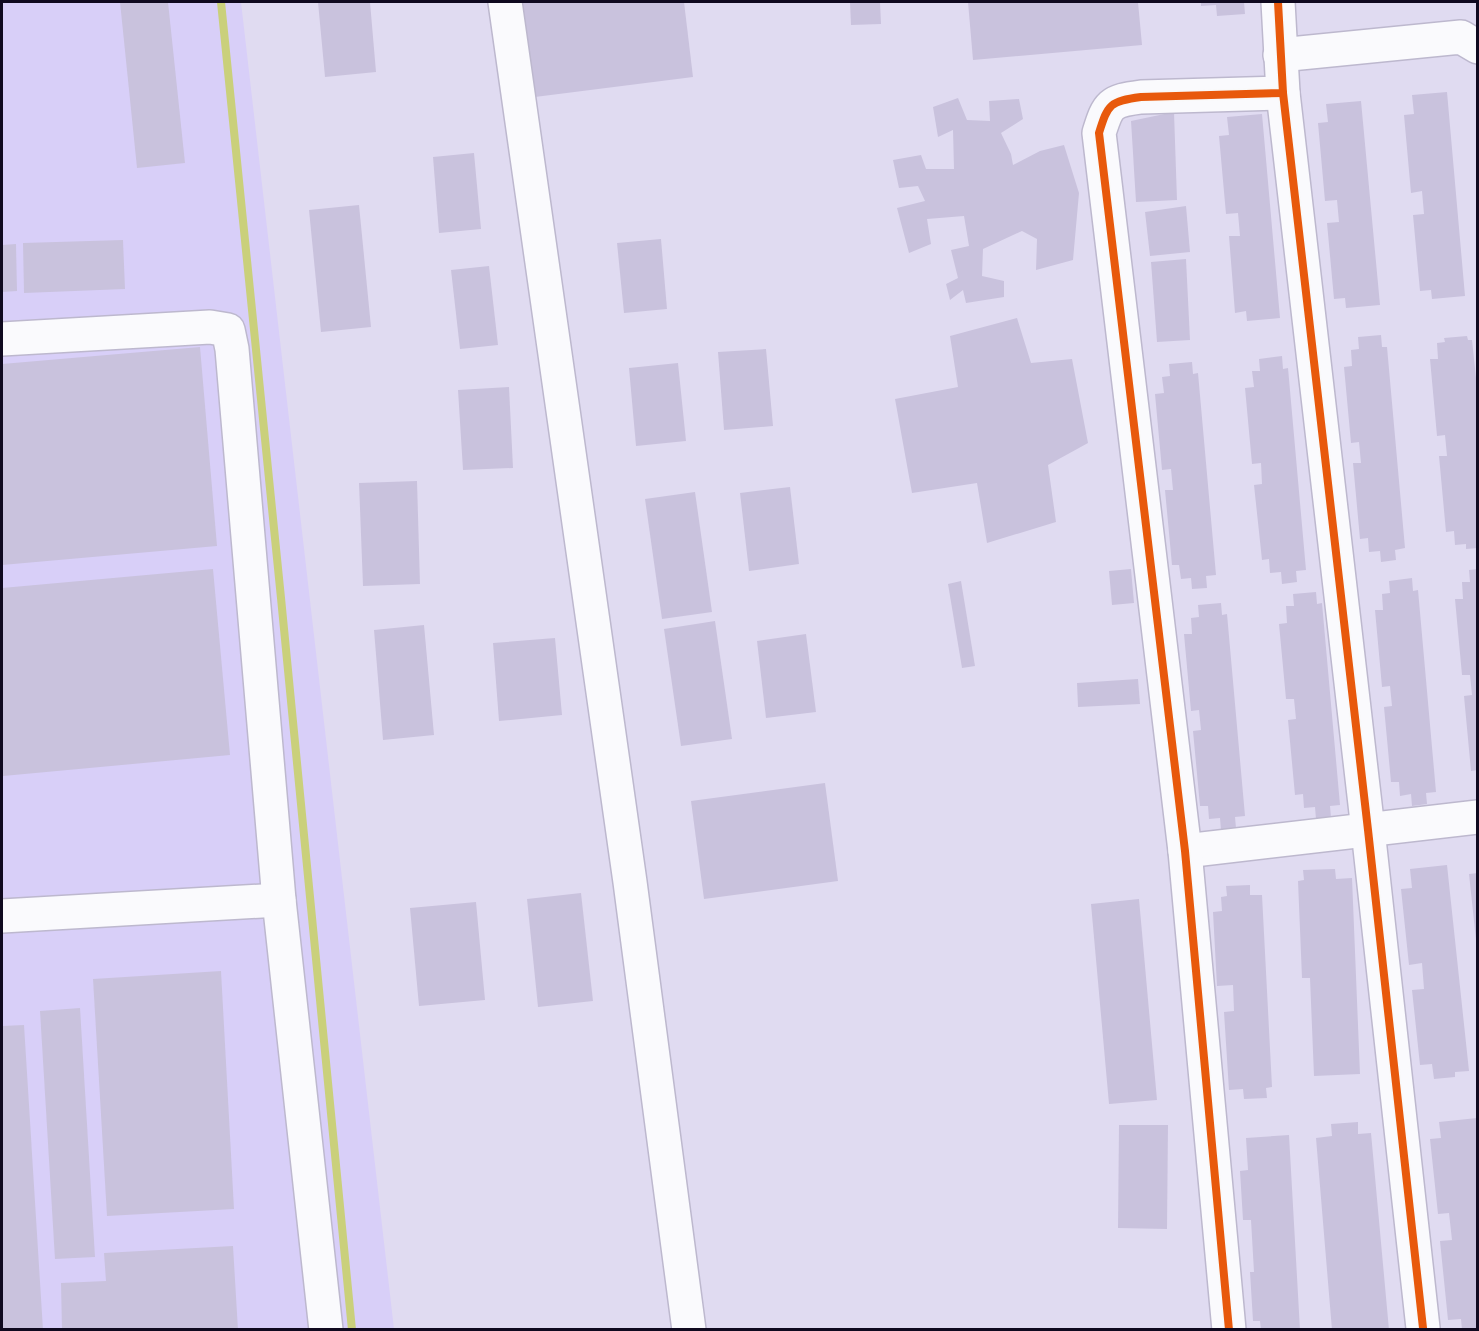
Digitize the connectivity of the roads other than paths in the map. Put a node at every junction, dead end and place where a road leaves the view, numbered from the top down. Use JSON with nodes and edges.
{"nodes":[{"id":1,"x":505,"y":2,"type":"edge"},
{"id":2,"x":1278,"y":2,"type":"edge"},
{"id":3,"x":1478,"y":47,"type":"edge"},
{"id":4,"x":1280,"y":55,"type":"junction"},
{"id":5,"x":1283,"y":93,"type":"junction"},
{"id":6,"x":2,"y":339,"type":"edge"},
{"id":7,"x":1478,"y":817,"type":"edge"},
{"id":8,"x":1368,"y":830,"type":"junction"},
{"id":9,"x":1185,"y":851,"type":"junction"},
{"id":10,"x":279,"y":900,"type":"junction"},
{"id":11,"x":2,"y":916,"type":"edge"},
{"id":12,"x":1423,"y":1328,"type":"edge"},
{"id":13,"x":326,"y":1329,"type":"edge"},
{"id":14,"x":688,"y":1329,"type":"edge"},
{"id":15,"x":1229,"y":1329,"type":"edge"}],
"edges":[{"from":1,"to":14,"type":"street"},
{"from":2,"to":4,"type":"street"},
{"from":3,"to":4,"type":"street"},
{"from":4,"to":5,"type":"street"},
{"from":5,"to":8,"type":"street"},
{"from":5,"to":9,"type":"street"},
{"from":6,"to":10,"type":"street"},
{"from":7,"to":8,"type":"street"},
{"from":8,"to":9,"type":"street"},
{"from":8,"to":12,"type":"street"},
{"from":9,"to":15,"type":"street"},
{"from":10,"to":11,"type":"street"},
{"from":10,"to":13,"type":"street"}]}
